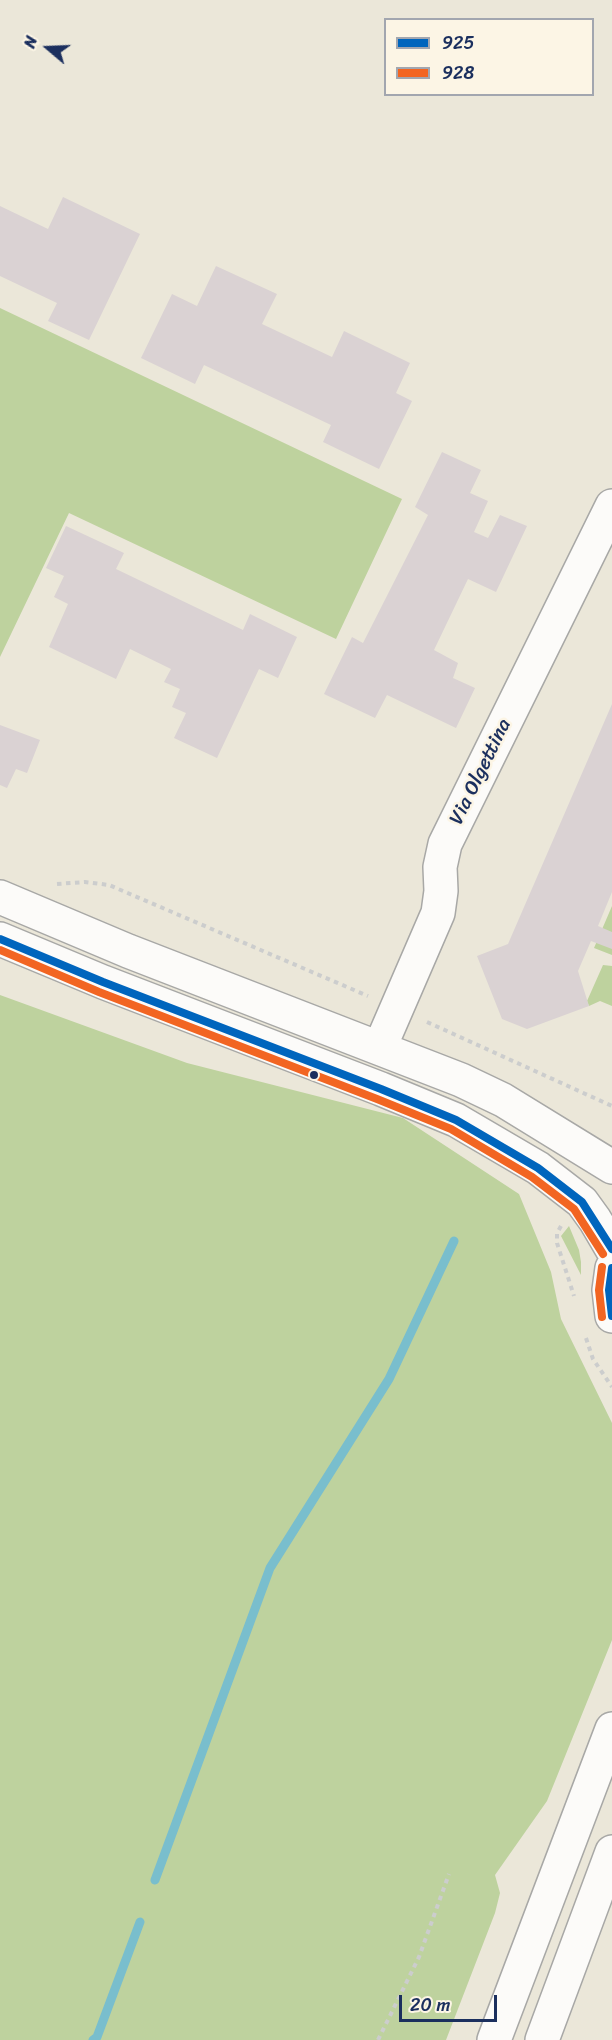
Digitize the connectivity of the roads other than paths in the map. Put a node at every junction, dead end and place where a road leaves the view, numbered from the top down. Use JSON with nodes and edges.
{"nodes":[{"id":1,"x":612,"y":506,"type":"edge"},
{"id":2,"x":0,"y":897,"type":"edge"},
{"id":3,"x":0,"y":939,"type":"edge"},
{"id":4,"x":380,"y":1047,"type":"junction"},
{"id":5,"x":612,"y":1167,"type":"edge"},
{"id":6,"x":612,"y":1250,"type":"edge"},
{"id":7,"x":612,"y":1268,"type":"edge"},
{"id":8,"x":612,"y":1316,"type":"edge"},
{"id":9,"x":612,"y":1729,"type":"edge"},
{"id":10,"x":612,"y":1852,"type":"edge"},
{"id":11,"x":494,"y":2040,"type":"edge"},
{"id":12,"x":542,"y":2040,"type":"edge"}],
"edges":[{"from":1,"to":4,"type":"street","name":"Via Olgettina"},
{"from":2,"to":4,"type":"street"},
{"from":3,"to":6,"type":"street"},
{"from":4,"to":5,"type":"street"},
{"from":7,"to":8,"type":"street"},
{"from":9,"to":11,"type":"street"},
{"from":10,"to":12,"type":"street"}]}
